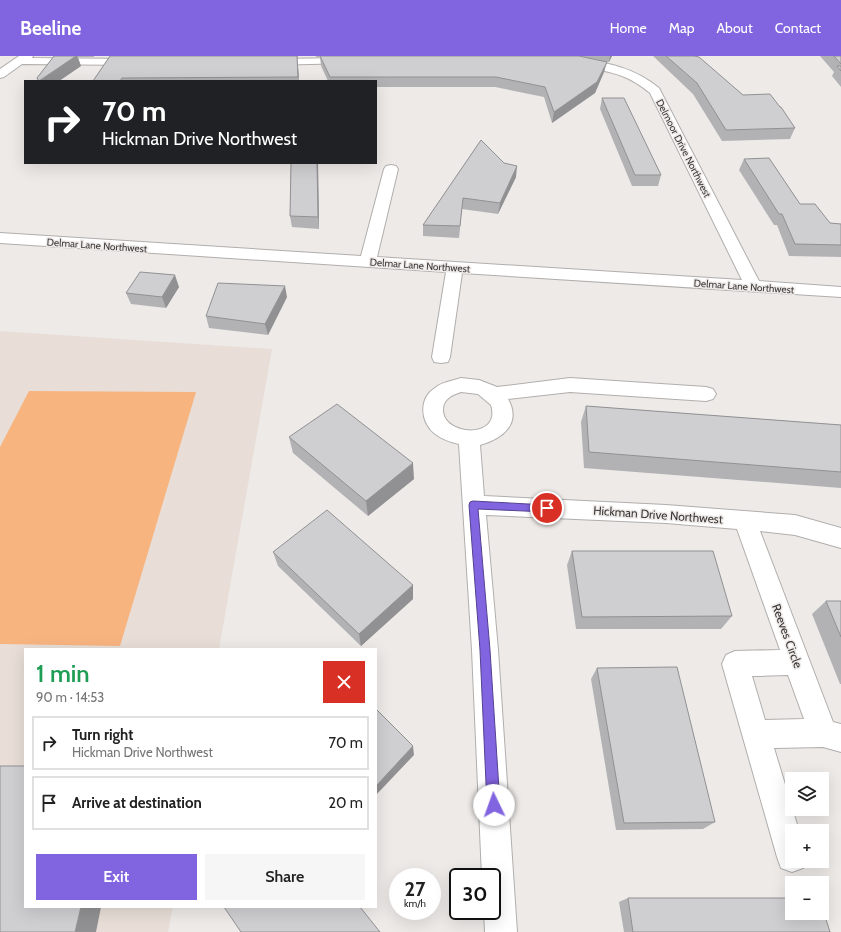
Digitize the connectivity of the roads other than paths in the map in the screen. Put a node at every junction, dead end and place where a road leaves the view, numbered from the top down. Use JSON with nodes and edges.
{"nodes":[{"id":1,"x":23,"y":58,"type":"edge"},
{"id":2,"x":365,"y":61,"type":"edge"},
{"id":3,"x":149,"y":62,"type":"edge"},
{"id":4,"x":253,"y":62,"type":"edge"},
{"id":5,"x":562,"y":62,"type":"edge"},
{"id":6,"x":0,"y":74,"type":"edge"},
{"id":7,"x":391,"y":169,"type":"dead end"},
{"id":8,"x":0,"y":238,"type":"edge"},
{"id":9,"x":368,"y":262,"type":"junction"},
{"id":10,"x":455,"y":267,"type":"junction"},
{"id":11,"x":753,"y":286,"type":"junction"},
{"id":12,"x":841,"y":292,"type":"edge"},
{"id":13,"x":441,"y":357,"type":"dead end"},
{"id":14,"x":494,"y":394,"type":"junction"},
{"id":15,"x":706,"y":394,"type":"dead end"},
{"id":16,"x":469,"y":438,"type":"junction"},
{"id":17,"x":473,"y":505,"type":"junction"},
{"id":18,"x":745,"y":521,"type":"junction"},
{"id":19,"x":841,"y":538,"type":"edge"},
{"id":20,"x":797,"y":662,"type":"junction"},
{"id":21,"x":756,"y":734,"type":"junction"},
{"id":22,"x":832,"y":735,"type":"edge"},
{"id":23,"x":785,"y":834,"type":"edge"},
{"id":24,"x":501,"y":932,"type":"edge"}],
"edges":[{"from":1,"to":3,"type":"street"},
{"from":1,"to":6,"type":"street"},
{"from":2,"to":4,"type":"street"},
{"from":5,"to":11,"type":"street","name":"Delmoor Drive Northwest"},
{"from":7,"to":9,"type":"street"},
{"from":8,"to":9,"type":"street","name":"Delmar Lane Northwest"},
{"from":9,"to":10,"type":"street","name":"Delmar Lane Northwest"},
{"from":10,"to":11,"type":"street","name":"Delmar Lane Northwest"},
{"from":10,"to":13,"type":"street"},
{"from":11,"to":12,"type":"street","name":"Delmar Lane Northwest"},
{"from":14,"to":15,"type":"street"},
{"from":14,"to":16,"type":"street"},
{"from":14,"to":16,"type":"street"},
{"from":16,"to":17,"type":"street"},
{"from":17,"to":18,"type":"street","name":"Hickman Drive Northwest"},
{"from":17,"to":24,"type":"street"},
{"from":18,"to":19,"type":"street","name":"Hickman Drive Northwest"},
{"from":18,"to":20,"type":"street","name":"Reeves Circle"},
{"from":20,"to":21,"type":"street"},
{"from":20,"to":22,"type":"street","name":"Reeves Circle"},
{"from":21,"to":22,"type":"street"},
{"from":21,"to":23,"type":"street"}]}
